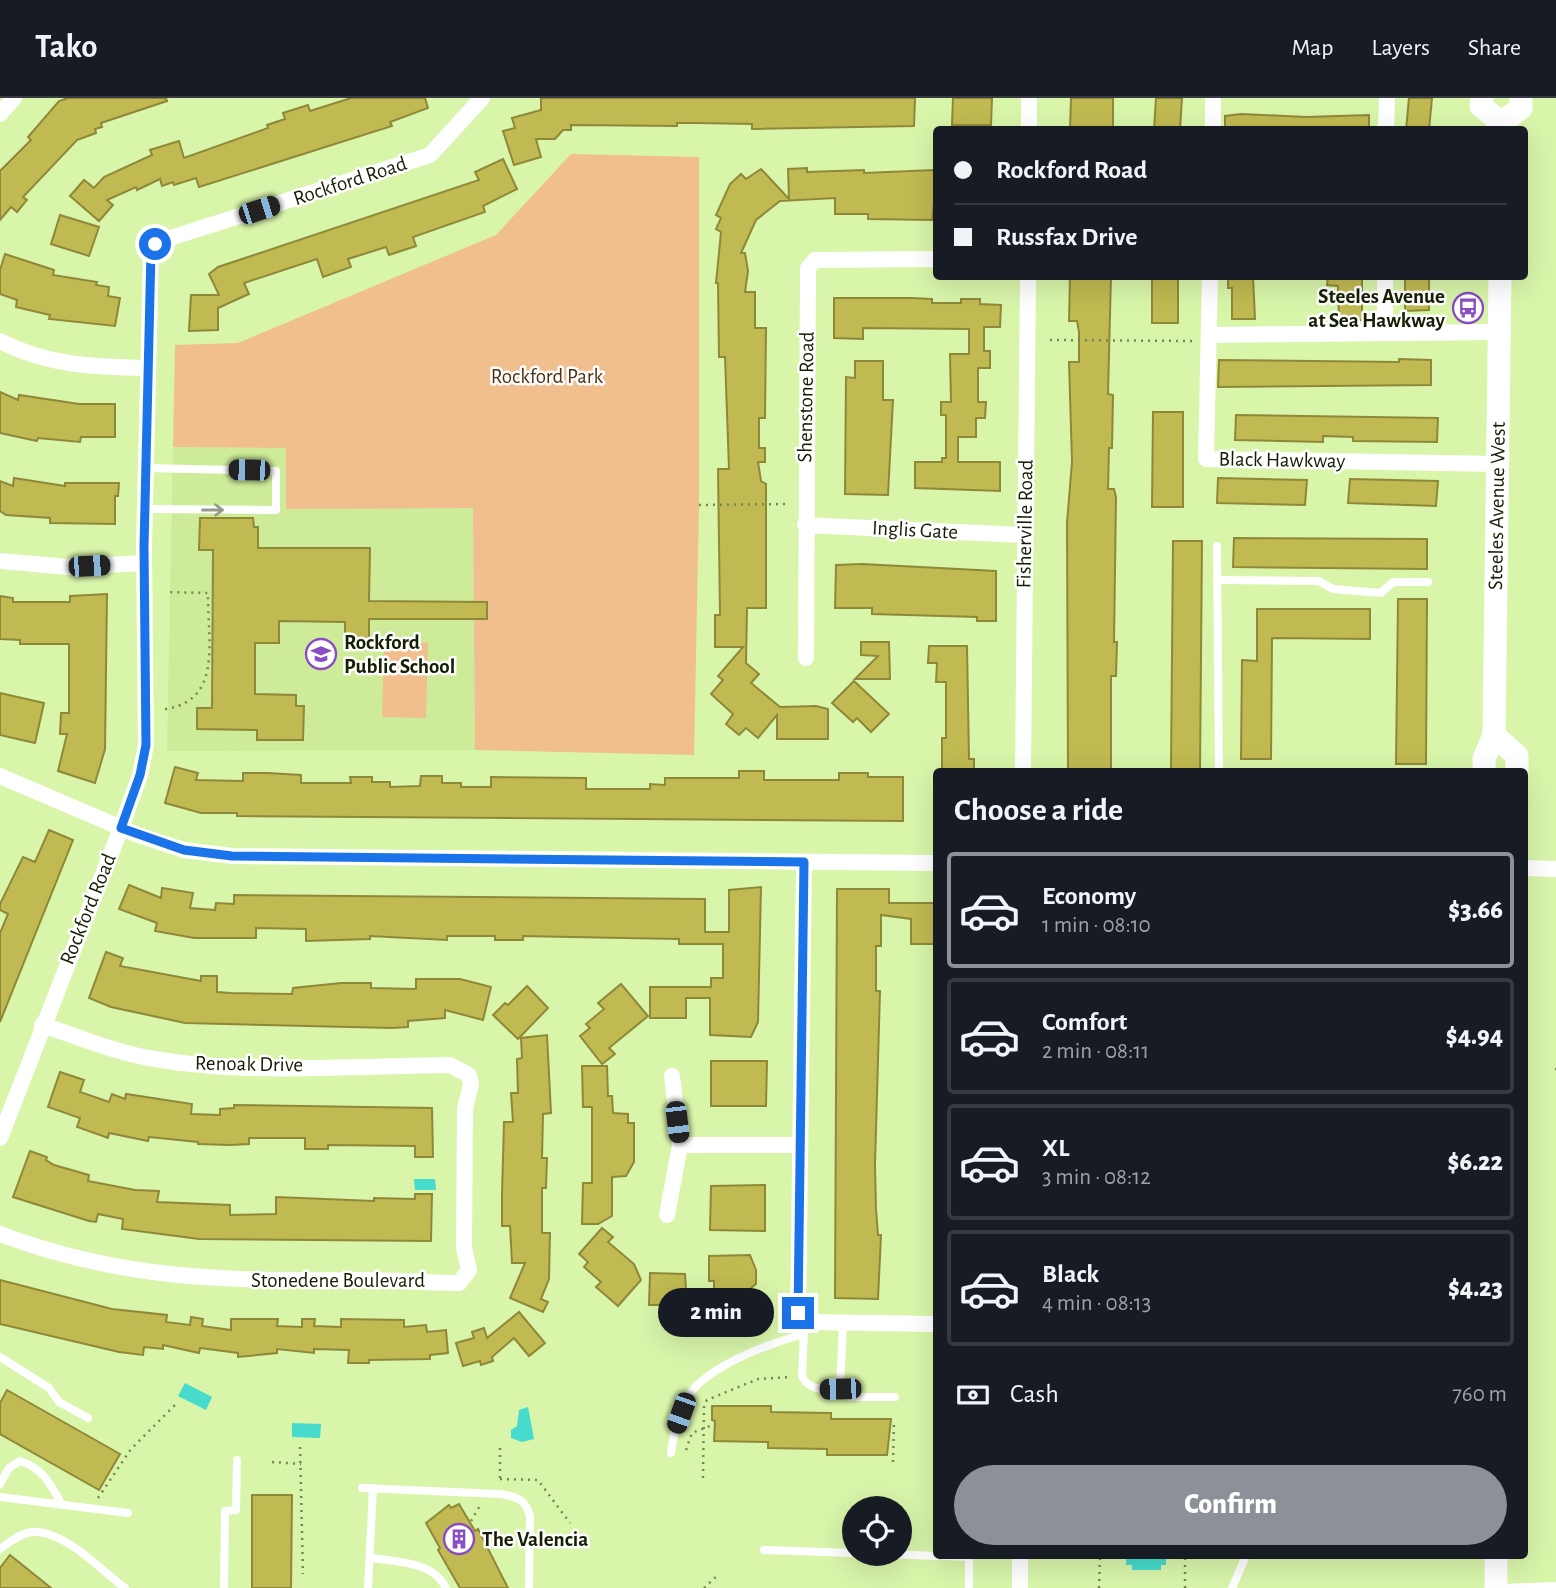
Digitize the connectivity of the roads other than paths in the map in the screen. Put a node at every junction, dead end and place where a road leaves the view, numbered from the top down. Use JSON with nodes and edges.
{"nodes":[{"id":1,"x":14,"y":98,"type":"edge"},
{"id":2,"x":482,"y":98,"type":"edge"},
{"id":3,"x":1029,"y":98,"type":"edge"},
{"id":4,"x":1213,"y":98,"type":"edge"},
{"id":5,"x":1387,"y":98,"type":"edge"},
{"id":6,"x":1482,"y":98,"type":"edge"},
{"id":7,"x":1521,"y":98,"type":"edge"},
{"id":8,"x":0,"y":114,"type":"edge"},
{"id":9,"x":1029,"y":126,"type":"edge"},
{"id":10,"x":1213,"y":126,"type":"edge"},
{"id":11,"x":1386,"y":126,"type":"edge"},
{"id":12,"x":1501,"y":126,"type":"edge"},
{"id":13,"x":933,"y":259,"type":"edge"},
{"id":14,"x":1028,"y":280,"type":"edge"},
{"id":15,"x":1210,"y":280,"type":"edge"},
{"id":16,"x":1385,"y":280,"type":"edge"},
{"id":17,"x":1500,"y":280,"type":"edge"},
{"id":18,"x":1385,"y":332,"type":"junction"},
{"id":19,"x":1499,"y":332,"type":"junction"},
{"id":20,"x":1209,"y":335,"type":"junction"},
{"id":21,"x":0,"y":341,"type":"edge"},
{"id":22,"x":148,"y":368,"type":"junction"},
{"id":23,"x":1498,"y":464,"type":"junction"},
{"id":24,"x":146,"y":468,"type":"junction"},
{"id":25,"x":145,"y":509,"type":"junction"},
{"id":26,"x":805,"y":525,"type":"junction"},
{"id":27,"x":1024,"y":535,"type":"junction"},
{"id":28,"x":1217,"y":546,"type":"dead end"},
{"id":29,"x":0,"y":561,"type":"edge"},
{"id":30,"x":144,"y":563,"type":"junction"},
{"id":31,"x":1217,"y":580,"type":"junction"},
{"id":32,"x":1428,"y":582,"type":"dead end"},
{"id":33,"x":806,"y":658,"type":"dead end"},
{"id":34,"x":1494,"y":736,"type":"junction"},
{"id":35,"x":1023,"y":768,"type":"edge"},
{"id":36,"x":1219,"y":768,"type":"edge"},
{"id":37,"x":1484,"y":768,"type":"edge"},
{"id":38,"x":1517,"y":768,"type":"edge"},
{"id":39,"x":0,"y":776,"type":"edge"},
{"id":40,"x":121,"y":828,"type":"junction"},
{"id":41,"x":804,"y":862,"type":"junction"},
{"id":42,"x":933,"y":863,"type":"edge"},
{"id":43,"x":1528,"y":868,"type":"edge"},
{"id":44,"x":1556,"y":869,"type":"edge"},
{"id":45,"x":42,"y":1025,"type":"junction"},
{"id":46,"x":461,"y":1069,"type":"joint"},
{"id":47,"x":672,"y":1076,"type":"dead end"},
{"id":48,"x":0,"y":1138,"type":"edge"},
{"id":49,"x":800,"y":1144,"type":"junction"},
{"id":50,"x":680,"y":1145,"type":"junction"},
{"id":51,"x":667,"y":1215,"type":"dead end"},
{"id":52,"x":0,"y":1234,"type":"edge"},
{"id":53,"x":843,"y":1323,"type":"junction"},
{"id":54,"x":933,"y":1324,"type":"edge"},
{"id":55,"x":804,"y":1328,"type":"junction"},
{"id":56,"x":0,"y":1357,"type":"edge"},
{"id":57,"x":840,"y":1389,"type":"junction"},
{"id":58,"x":895,"y":1397,"type":"dead end"},
{"id":59,"x":88,"y":1418,"type":"dead end"},
{"id":60,"x":671,"y":1453,"type":"dead end"},
{"id":61,"x":237,"y":1460,"type":"dead end"},
{"id":62,"x":0,"y":1484,"type":"edge"},
{"id":63,"x":362,"y":1488,"type":"dead end"},
{"id":64,"x":373,"y":1488,"type":"junction"},
{"id":65,"x":0,"y":1497,"type":"edge"},
{"id":66,"x":62,"y":1505,"type":"junction"},
{"id":67,"x":128,"y":1513,"type":"dead end"},
{"id":68,"x":0,"y":1549,"type":"edge"},
{"id":69,"x":764,"y":1550,"type":"dead end"},
{"id":70,"x":842,"y":1553,"type":"edge"},
{"id":71,"x":912,"y":1555,"type":"edge"},
{"id":72,"x":933,"y":1556,"type":"edge"},
{"id":73,"x":371,"y":1558,"type":"junction"},
{"id":74,"x":969,"y":1559,"type":"edge"},
{"id":75,"x":1020,"y":1559,"type":"edge"},
{"id":76,"x":1245,"y":1559,"type":"edge"},
{"id":77,"x":1496,"y":1559,"type":"edge"},
{"id":78,"x":1556,"y":1586,"type":"edge"},
{"id":79,"x":125,"y":1588,"type":"edge"},
{"id":80,"x":224,"y":1588,"type":"edge"},
{"id":81,"x":369,"y":1588,"type":"edge"},
{"id":82,"x":446,"y":1588,"type":"edge"},
{"id":83,"x":529,"y":1588,"type":"edge"},
{"id":84,"x":970,"y":1588,"type":"edge"},
{"id":85,"x":1020,"y":1588,"type":"edge"},
{"id":86,"x":1232,"y":1588,"type":"edge"},
{"id":87,"x":1499,"y":1588,"type":"edge"}],
"edges":[{"from":1,"to":8,"type":"street"},
{"from":2,"to":22,"type":"street","name":"Rockford Road"},
{"from":3,"to":9,"type":"street"},
{"from":4,"to":10,"type":"street"},
{"from":5,"to":11,"type":"street"},
{"from":6,"to":12,"type":"main road"},
{"from":7,"to":12,"type":"main road"},
{"from":13,"to":26,"type":"street","name":"Shenstone Road"},
{"from":14,"to":27,"type":"street","name":"Fisherville Road"},
{"from":15,"to":20,"type":"street","name":"Black Hawkway"},
{"from":16,"to":18,"type":"street"},
{"from":17,"to":19,"type":"main road","name":"Steeles Avenue West"},
{"from":18,"to":19,"type":"street"},
{"from":18,"to":20,"type":"street"},
{"from":19,"to":23,"type":"main road","name":"Steeles Avenue West"},
{"from":20,"to":23,"type":"street","name":"Black Hawkway"},
{"from":21,"to":22,"type":"street"},
{"from":22,"to":24,"type":"street","name":"Rockford Road"},
{"from":23,"to":34,"type":"main road","name":"Steeles Avenue West"},
{"from":24,"to":25,"type":"street","name":"Rockford Road"},
{"from":25,"to":24,"type":"lane","one_way":true},
{"from":25,"to":30,"type":"street","name":"Rockford Road"},
{"from":26,"to":27,"type":"street","name":"Inglis Gate"},
{"from":26,"to":33,"type":"street","name":"Shenstone Road"},
{"from":27,"to":35,"type":"street","name":"Fisherville Road"},
{"from":28,"to":31,"type":"lane"},
{"from":29,"to":30,"type":"street"},
{"from":30,"to":40,"type":"street","name":"Rockford Road"},
{"from":31,"to":32,"type":"lane"},
{"from":31,"to":36,"type":"lane"},
{"from":34,"to":37,"type":"main road","name":"Steeles Avenue West"},
{"from":34,"to":38,"type":"main road"},
{"from":39,"to":40,"type":"street"},
{"from":40,"to":41,"type":"street"},
{"from":40,"to":45,"type":"street","name":"Rockford Road"},
{"from":41,"to":42,"type":"street"},
{"from":41,"to":49,"type":"street"},
{"from":43,"to":44,"type":"street"},
{"from":45,"to":46,"type":"street","name":"Renoak Drive"},
{"from":45,"to":48,"type":"street","name":"Rockford Road"},
{"from":46,"to":52,"type":"street","name":"Stonedene Boulevard"},
{"from":47,"to":50,"type":"street"},
{"from":49,"to":50,"type":"street"},
{"from":49,"to":55,"type":"street"},
{"from":50,"to":51,"type":"street"},
{"from":53,"to":54,"type":"street"},
{"from":53,"to":55,"type":"street"},
{"from":53,"to":57,"type":"lane"},
{"from":55,"to":57,"type":"lane"},
{"from":55,"to":60,"type":"lane"},
{"from":56,"to":59,"type":"lane"},
{"from":57,"to":58,"type":"lane"},
{"from":61,"to":80,"type":"lane"},
{"from":62,"to":66,"type":"lane"},
{"from":63,"to":64,"type":"lane"},
{"from":64,"to":73,"type":"lane"},
{"from":64,"to":83,"type":"lane"},
{"from":65,"to":66,"type":"lane"},
{"from":66,"to":67,"type":"lane"},
{"from":68,"to":79,"type":"lane"},
{"from":69,"to":70,"type":"lane"},
{"from":71,"to":72,"type":"lane"},
{"from":73,"to":81,"type":"lane"},
{"from":73,"to":82,"type":"lane"},
{"from":74,"to":84,"type":"lane"},
{"from":75,"to":85,"type":"street"},
{"from":76,"to":86,"type":"lane"},
{"from":77,"to":87,"type":"main road"},
{"from":78,"to":87,"type":"lane"}]}
